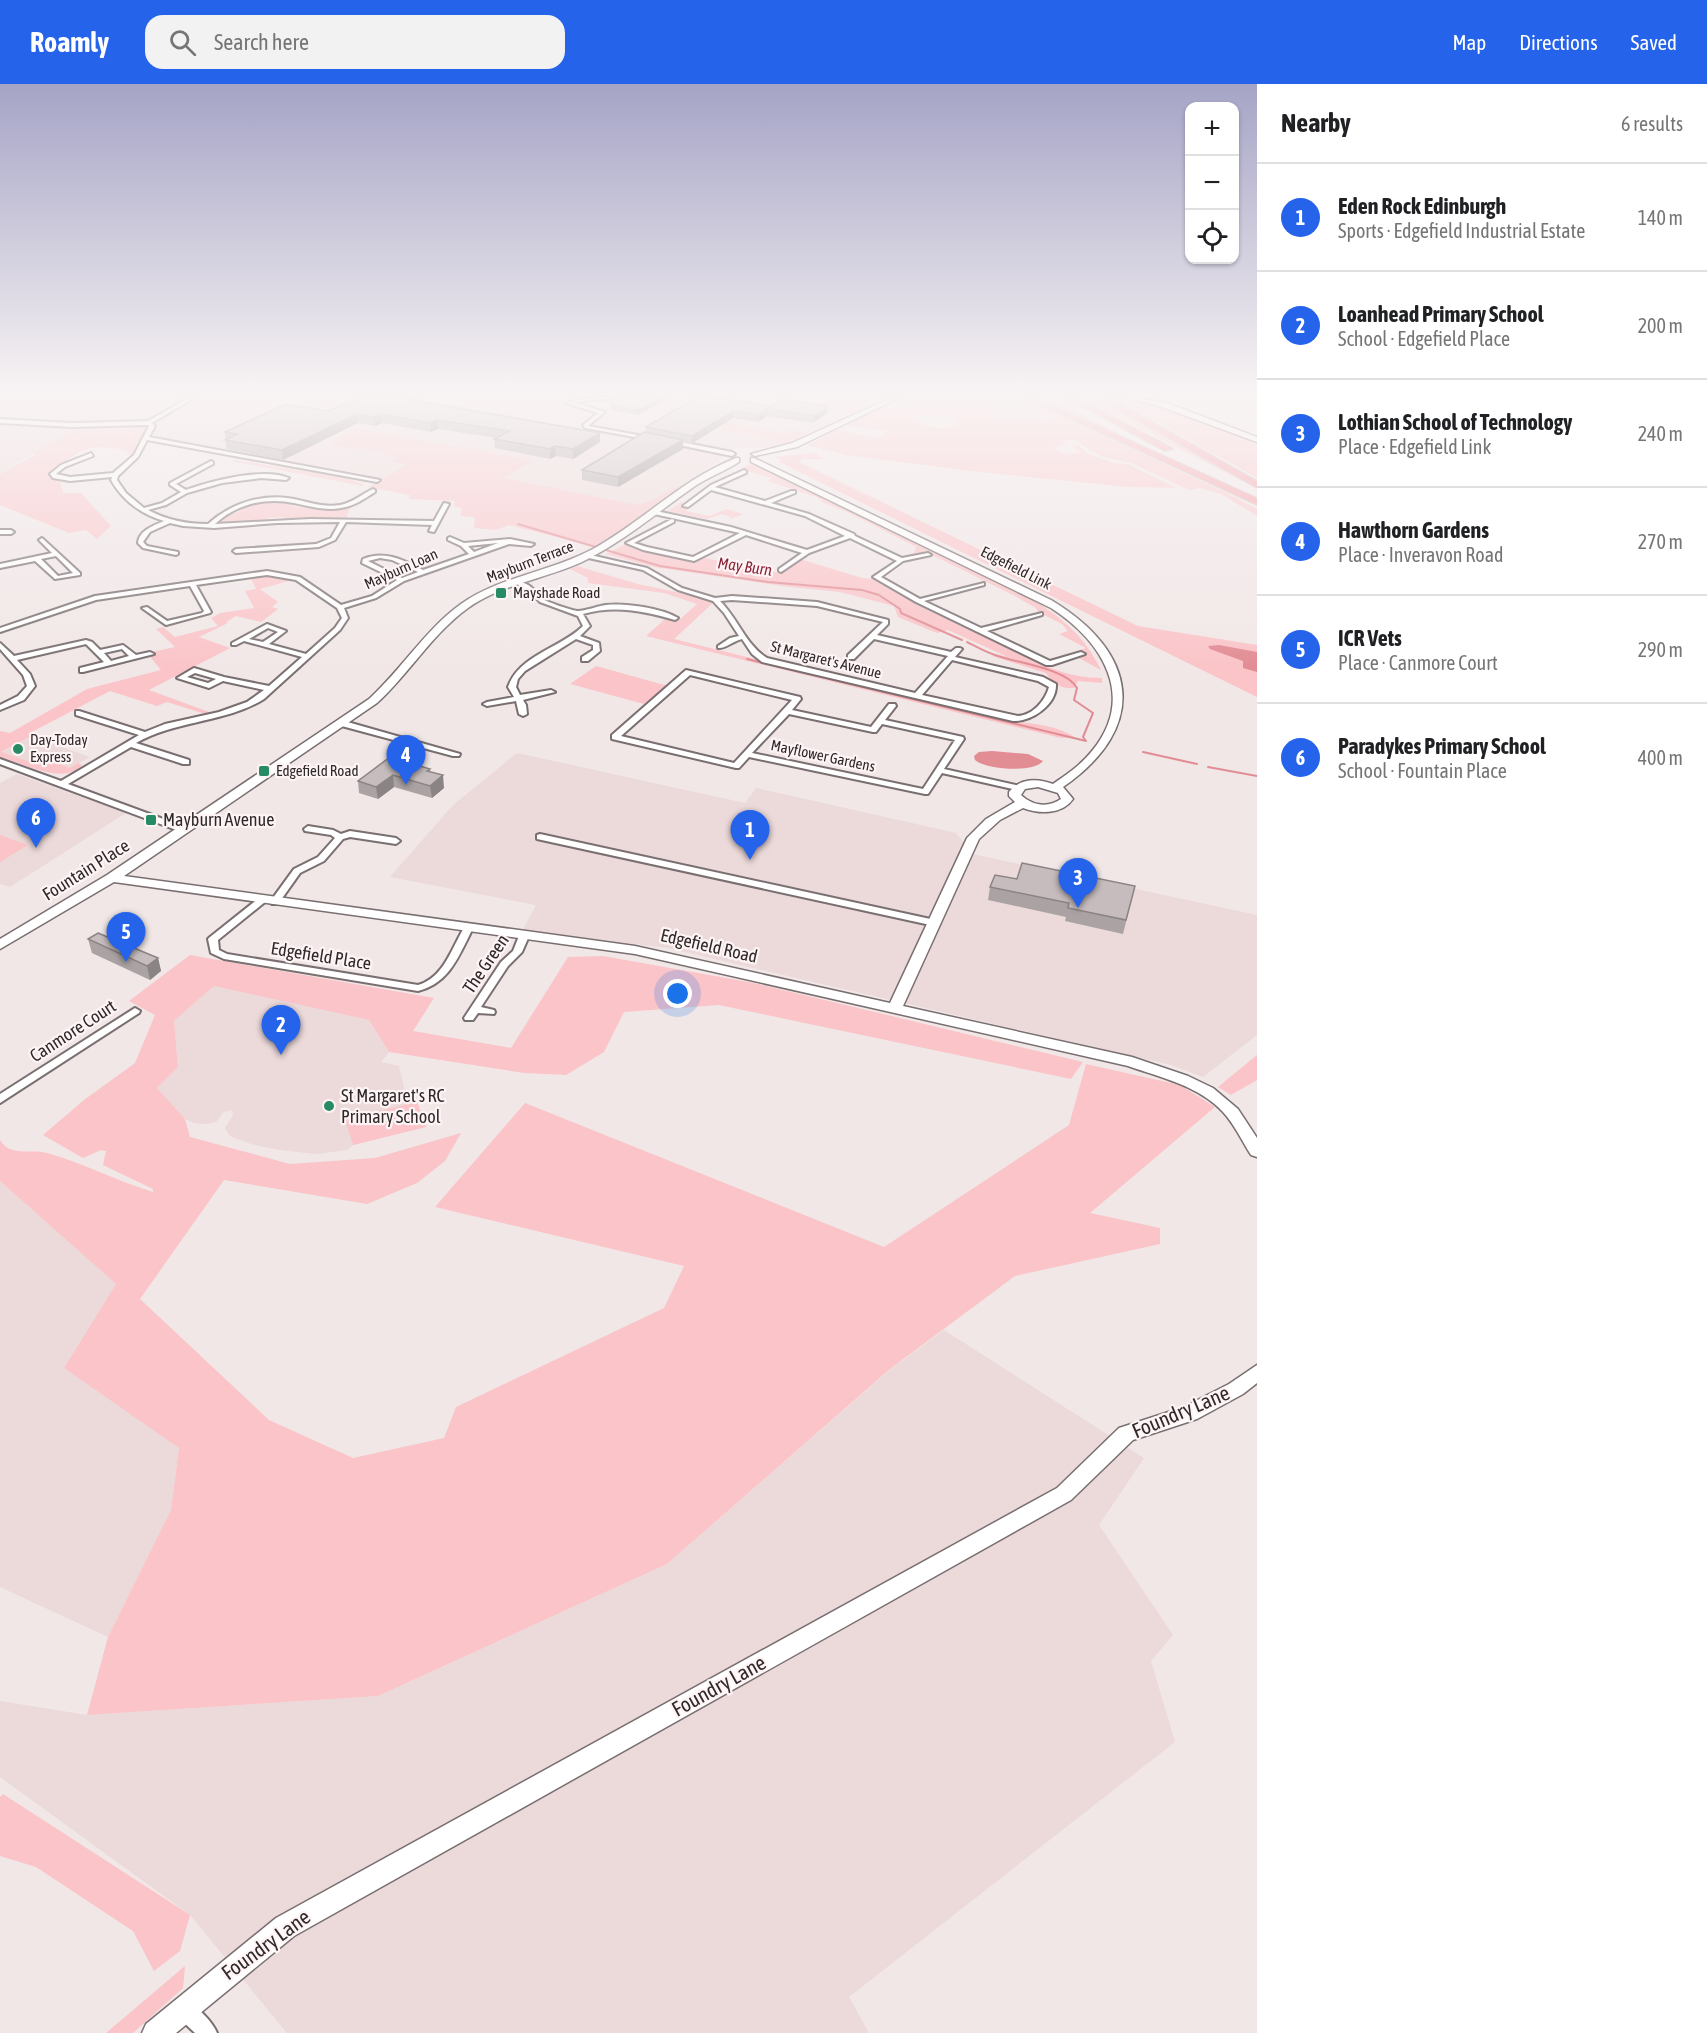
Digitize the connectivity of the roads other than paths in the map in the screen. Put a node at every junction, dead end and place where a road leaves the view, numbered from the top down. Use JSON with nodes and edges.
{"nodes":[{"id":1,"x":118,"y":487,"type":"edge"},
{"id":2,"x":177,"y":487,"type":"edge"},
{"id":3,"x":201,"y":487,"type":"edge"},
{"id":4,"x":690,"y":487,"type":"edge"},
{"id":5,"x":816,"y":487,"type":"edge"},
{"id":6,"x":1226,"y":487,"type":"edge"},
{"id":7,"x":1230,"y":487,"type":"edge"},
{"id":8,"x":711,"y":488,"type":"joint"},
{"id":9,"x":373,"y":491,"type":"dead end"},
{"id":10,"x":185,"y":492,"type":"junction"},
{"id":11,"x":793,"y":492,"type":"dead end"},
{"id":12,"x":357,"y":495,"type":"dead end"},
{"id":13,"x":364,"y":496,"type":"junction"},
{"id":14,"x":1257,"y":501,"type":"edge"},
{"id":15,"x":766,"y":503,"type":"junction"},
{"id":16,"x":686,"y":506,"type":"dead end"},
{"id":17,"x":446,"y":508,"type":"dead end"},
{"id":18,"x":142,"y":510,"type":"junction"},
{"id":19,"x":656,"y":513,"type":"junction"},
{"id":20,"x":170,"y":521,"type":"junction"},
{"id":21,"x":344,"y":521,"type":"junction"},
{"id":22,"x":672,"y":521,"type":"dead end"},
{"id":23,"x":435,"y":523,"type":"junction"},
{"id":24,"x":210,"y":525,"type":"junction"},
{"id":25,"x":432,"y":531,"type":"dead end"},
{"id":26,"x":0,"y":532,"type":"edge"},
{"id":27,"x":11,"y":532,"type":"dead end"},
{"id":28,"x":746,"y":533,"type":"junction"},
{"id":29,"x":852,"y":535,"type":"junction"},
{"id":30,"x":450,"y":538,"type":"dead end"},
{"id":31,"x":42,"y":540,"type":"dead end"},
{"id":32,"x":510,"y":541,"type":"junction"},
{"id":33,"x":531,"y":544,"type":"dead end"},
{"id":34,"x":463,"y":545,"type":"junction"},
{"id":35,"x":236,"y":551,"type":"dead end"},
{"id":36,"x":595,"y":551,"type":"junction"},
{"id":37,"x":807,"y":552,"type":"junction"},
{"id":38,"x":176,"y":553,"type":"dead end"},
{"id":39,"x":57,"y":554,"type":"junction"},
{"id":40,"x":473,"y":554,"type":"junction"},
{"id":41,"x":928,"y":555,"type":"dead end"},
{"id":42,"x":37,"y":559,"type":"junction"},
{"id":43,"x":901,"y":560,"type":"junction"},
{"id":44,"x":0,"y":566,"type":"edge"},
{"id":45,"x":780,"y":570,"type":"dead end"},
{"id":46,"x":422,"y":572,"type":"junction"},
{"id":47,"x":402,"y":580,"type":"junction"},
{"id":48,"x":192,"y":583,"type":"junction"},
{"id":49,"x":519,"y":583,"type":"junction"},
{"id":50,"x":982,"y":584,"type":"dead end"},
{"id":51,"x":715,"y":600,"type":"junction"},
{"id":52,"x":918,"y":601,"type":"junction"},
{"id":53,"x":340,"y":607,"type":"junction"},
{"id":54,"x":145,"y":608,"type":"dead end"},
{"id":55,"x":578,"y":613,"type":"junction"},
{"id":56,"x":1040,"y":614,"type":"dead end"},
{"id":57,"x":669,"y":617,"type":"dead end"},
{"id":58,"x":0,"y":630,"type":"edge"},
{"id":59,"x":981,"y":631,"type":"junction"},
{"id":60,"x":872,"y":636,"type":"junction"},
{"id":61,"x":576,"y":637,"type":"junction"},
{"id":62,"x":744,"y":637,"type":"junction"},
{"id":63,"x":243,"y":639,"type":"junction"},
{"id":64,"x":234,"y":644,"type":"dead end"},
{"id":65,"x":0,"y":645,"type":"edge"},
{"id":66,"x":263,"y":645,"type":"junction"},
{"id":67,"x":720,"y":647,"type":"dead end"},
{"id":68,"x":99,"y":652,"type":"junction"},
{"id":69,"x":150,"y":654,"type":"dead end"},
{"id":70,"x":954,"y":654,"type":"junction"},
{"id":71,"x":1081,"y":654,"type":"dead end"},
{"id":72,"x":307,"y":656,"type":"junction"},
{"id":73,"x":134,"y":657,"type":"junction"},
{"id":74,"x":852,"y":657,"type":"dead end"},
{"id":75,"x":12,"y":659,"type":"junction"},
{"id":76,"x":585,"y":659,"type":"dead end"},
{"id":77,"x":109,"y":663,"type":"junction"},
{"id":78,"x":1049,"y":663,"type":"junction"},
{"id":79,"x":1058,"y":668,"type":"dead end"},
{"id":80,"x":83,"y":670,"type":"dead end"},
{"id":81,"x":222,"y":679,"type":"dead end"},
{"id":82,"x":270,"y":689,"type":"junction"},
{"id":83,"x":551,"y":692,"type":"dead end"},
{"id":84,"x":917,"y":696,"type":"junction"},
{"id":85,"x":518,"y":699,"type":"junction"},
{"id":86,"x":487,"y":704,"type":"dead end"},
{"id":87,"x":892,"y":706,"type":"dead end"},
{"id":88,"x":0,"y":708,"type":"edge"},
{"id":89,"x":787,"y":711,"type":"junction"},
{"id":90,"x":80,"y":712,"type":"dead end"},
{"id":91,"x":523,"y":714,"type":"dead end"},
{"id":92,"x":880,"y":722,"type":"junction"},
{"id":93,"x":340,"y":723,"type":"junction"},
{"id":94,"x":145,"y":735,"type":"junction"},
{"id":95,"x":130,"y":744,"type":"junction"},
{"id":96,"x":456,"y":754,"type":"dead end"},
{"id":97,"x":747,"y":754,"type":"junction"},
{"id":98,"x":0,"y":761,"type":"edge"},
{"id":99,"x":946,"y":761,"type":"junction"},
{"id":100,"x":186,"y":762,"type":"dead end"},
{"id":101,"x":940,"y":770,"type":"junction"},
{"id":102,"x":961,"y":775,"type":"junction"},
{"id":103,"x":63,"y":783,"type":"junction"},
{"id":104,"x":1056,"y":787,"type":"junction"},
{"id":105,"x":1017,"y":788,"type":"junction"},
{"id":106,"x":1023,"y":803,"type":"junction"},
{"id":107,"x":182,"y":829,"type":"junction"},
{"id":108,"x":308,"y":829,"type":"dead end"},
{"id":109,"x":340,"y":837,"type":"junction"},
{"id":110,"x":540,"y":837,"type":"dead end"},
{"id":111,"x":396,"y":841,"type":"dead end"},
{"id":112,"x":112,"y":878,"type":"junction"},
{"id":113,"x":268,"y":901,"type":"junction"},
{"id":114,"x":935,"y":923,"type":"junction"},
{"id":115,"x":468,"y":928,"type":"junction"},
{"id":116,"x":524,"y":936,"type":"junction"},
{"id":117,"x":0,"y":945,"type":"edge"},
{"id":118,"x":896,"y":1004,"type":"junction"},
{"id":119,"x":135,"y":1011,"type":"dead end"},
{"id":120,"x":490,"y":1012,"type":"dead end"},
{"id":121,"x":0,"y":1099,"type":"edge"},
{"id":122,"x":1257,"y":1151,"type":"edge"},
{"id":123,"x":1257,"y":1373,"type":"edge"},
{"id":124,"x":184,"y":2009,"type":"junction"},
{"id":125,"x":155,"y":2033,"type":"edge"},
{"id":126,"x":208,"y":2033,"type":"edge"}],
"edges":[{"from":1,"to":18,"type":"street"},
{"from":2,"to":10,"type":"street"},
{"from":3,"to":10,"type":"street"},
{"from":4,"to":19,"type":"street","name":"Mayburn Terrace"},
{"from":5,"to":104,"type":"street","name":"Edgefield Link"},
{"from":6,"to":14,"type":"highway"},
{"from":7,"to":14,"type":"highway"},
{"from":8,"to":15,"type":"street"},
{"from":8,"to":16,"type":"street"},
{"from":9,"to":13,"type":"street"},
{"from":10,"to":18,"type":"street"},
{"from":11,"to":15,"type":"street"},
{"from":12,"to":13,"type":"street"},
{"from":13,"to":24,"type":"street"},
{"from":15,"to":29,"type":"street"},
{"from":17,"to":23,"type":"street"},
{"from":18,"to":20,"type":"street"},
{"from":19,"to":28,"type":"street"},
{"from":19,"to":36,"type":"street","name":"Mayburn Terrace"},
{"from":20,"to":24,"type":"street"},
{"from":20,"to":38,"type":"street"},
{"from":21,"to":23,"type":"street"},
{"from":21,"to":24,"type":"street"},
{"from":21,"to":35,"type":"street"},
{"from":22,"to":28,"type":"street"},
{"from":23,"to":25,"type":"street"},
{"from":26,"to":27,"type":"street"},
{"from":28,"to":37,"type":"street"},
{"from":29,"to":37,"type":"street"},
{"from":29,"to":43,"type":"street"},
{"from":30,"to":34,"type":"street","name":"Mayburn Loan"},
{"from":31,"to":39,"type":"street"},
{"from":32,"to":33,"type":"street","name":"Mayburn Loan"},
{"from":32,"to":34,"type":"street","name":"Mayburn Loan"},
{"from":32,"to":40,"type":"street","name":"Mayburn Loan"},
{"from":34,"to":40,"type":"street","name":"Mayburn Loan"},
{"from":36,"to":49,"type":"street","name":"Mayburn Terrace"},
{"from":36,"to":51,"type":"street"},
{"from":37,"to":45,"type":"street"},
{"from":39,"to":42,"type":"street"},
{"from":39,"to":42,"type":"street"},
{"from":40,"to":46,"type":"street","name":"Mayburn Loan"},
{"from":41,"to":43,"type":"street"},
{"from":42,"to":44,"type":"street"},
{"from":43,"to":52,"type":"street"},
{"from":46,"to":47,"type":"street","name":"Mayburn Loan"},
{"from":46,"to":47,"type":"street"},
{"from":47,"to":53,"type":"street","name":"Mayburn Loan"},
{"from":48,"to":53,"type":"street"},
{"from":48,"to":54,"type":"street"},
{"from":48,"to":58,"type":"street"},
{"from":49,"to":55,"type":"street"},
{"from":49,"to":93,"type":"street","name":"Mayburn Terrace"},
{"from":50,"to":52,"type":"street"},
{"from":51,"to":60,"type":"street"},
{"from":51,"to":62,"type":"street","name":"St Margaret's Avenue"},
{"from":52,"to":59,"type":"street"},
{"from":53,"to":72,"type":"street"},
{"from":55,"to":57,"type":"street"},
{"from":55,"to":61,"type":"street"},
{"from":56,"to":59,"type":"street"},
{"from":59,"to":78,"type":"street"},
{"from":60,"to":70,"type":"street","name":"St Margaret's Avenue"},
{"from":60,"to":74,"type":"street"},
{"from":61,"to":76,"type":"street"},
{"from":61,"to":85,"type":"street"},
{"from":62,"to":67,"type":"street"},
{"from":62,"to":84,"type":"street","name":"St Margaret's Avenue"},
{"from":63,"to":64,"type":"street"},
{"from":63,"to":66,"type":"street"},
{"from":63,"to":66,"type":"street"},
{"from":65,"to":75,"type":"street"},
{"from":66,"to":72,"type":"street"},
{"from":68,"to":73,"type":"street"},
{"from":68,"to":75,"type":"street"},
{"from":68,"to":77,"type":"street"},
{"from":69,"to":73,"type":"street"},
{"from":70,"to":84,"type":"street"},
{"from":70,"to":84,"type":"street","name":"St Margaret's Avenue"},
{"from":71,"to":78,"type":"street"},
{"from":72,"to":82,"type":"street"},
{"from":73,"to":77,"type":"street"},
{"from":75,"to":88,"type":"street"},
{"from":77,"to":80,"type":"street"},
{"from":78,"to":79,"type":"street"},
{"from":81,"to":82,"type":"street"},
{"from":82,"to":94,"type":"street"},
{"from":83,"to":85,"type":"street"},
{"from":85,"to":86,"type":"street"},
{"from":85,"to":91,"type":"street"},
{"from":87,"to":92,"type":"street"},
{"from":89,"to":92,"type":"street","name":"Mayflower Gardens"},
{"from":89,"to":97,"type":"street"},
{"from":89,"to":97,"type":"street","name":"Mayflower Gardens"},
{"from":90,"to":94,"type":"street"},
{"from":92,"to":99,"type":"street","name":"Mayflower Gardens"},
{"from":93,"to":96,"type":"street"},
{"from":93,"to":107,"type":"street","name":"Fountain Place"},
{"from":94,"to":95,"type":"street"},
{"from":95,"to":100,"type":"street"},
{"from":95,"to":103,"type":"street"},
{"from":97,"to":101,"type":"street","name":"Mayflower Gardens"},
{"from":98,"to":103,"type":"street"},
{"from":99,"to":101,"type":"street"},
{"from":99,"to":102,"type":"street"},
{"from":101,"to":102,"type":"street"},
{"from":102,"to":105,"type":"street"},
{"from":103,"to":107,"type":"street"},
{"from":104,"to":105,"type":"street"},
{"from":104,"to":106,"type":"street"},
{"from":105,"to":106,"type":"street"},
{"from":106,"to":114,"type":"street"},
{"from":107,"to":112,"type":"street","name":"Fountain Place"},
{"from":108,"to":109,"type":"street"},
{"from":109,"to":111,"type":"street"},
{"from":109,"to":113,"type":"street"},
{"from":110,"to":114,"type":"street"},
{"from":112,"to":113,"type":"street","name":"Edgefield Road"},
{"from":112,"to":117,"type":"street","name":"Fountain Place"},
{"from":113,"to":115,"type":"street","name":"Edgefield Road"},
{"from":113,"to":115,"type":"street","name":"Edgefield Place"},
{"from":114,"to":118,"type":"street"},
{"from":115,"to":116,"type":"street","name":"Edgefield Road"},
{"from":116,"to":118,"type":"street","name":"Edgefield Road"},
{"from":116,"to":120,"type":"street","name":"The Green"},
{"from":118,"to":122,"type":"street","name":"Edgefield Road"},
{"from":119,"to":121,"type":"street","name":"Canmore Court"},
{"from":123,"to":124,"type":"street","name":"Foundry Lane"},
{"from":124,"to":125,"type":"street","name":"Foundry Lane"},
{"from":124,"to":126,"type":"street"}]}
